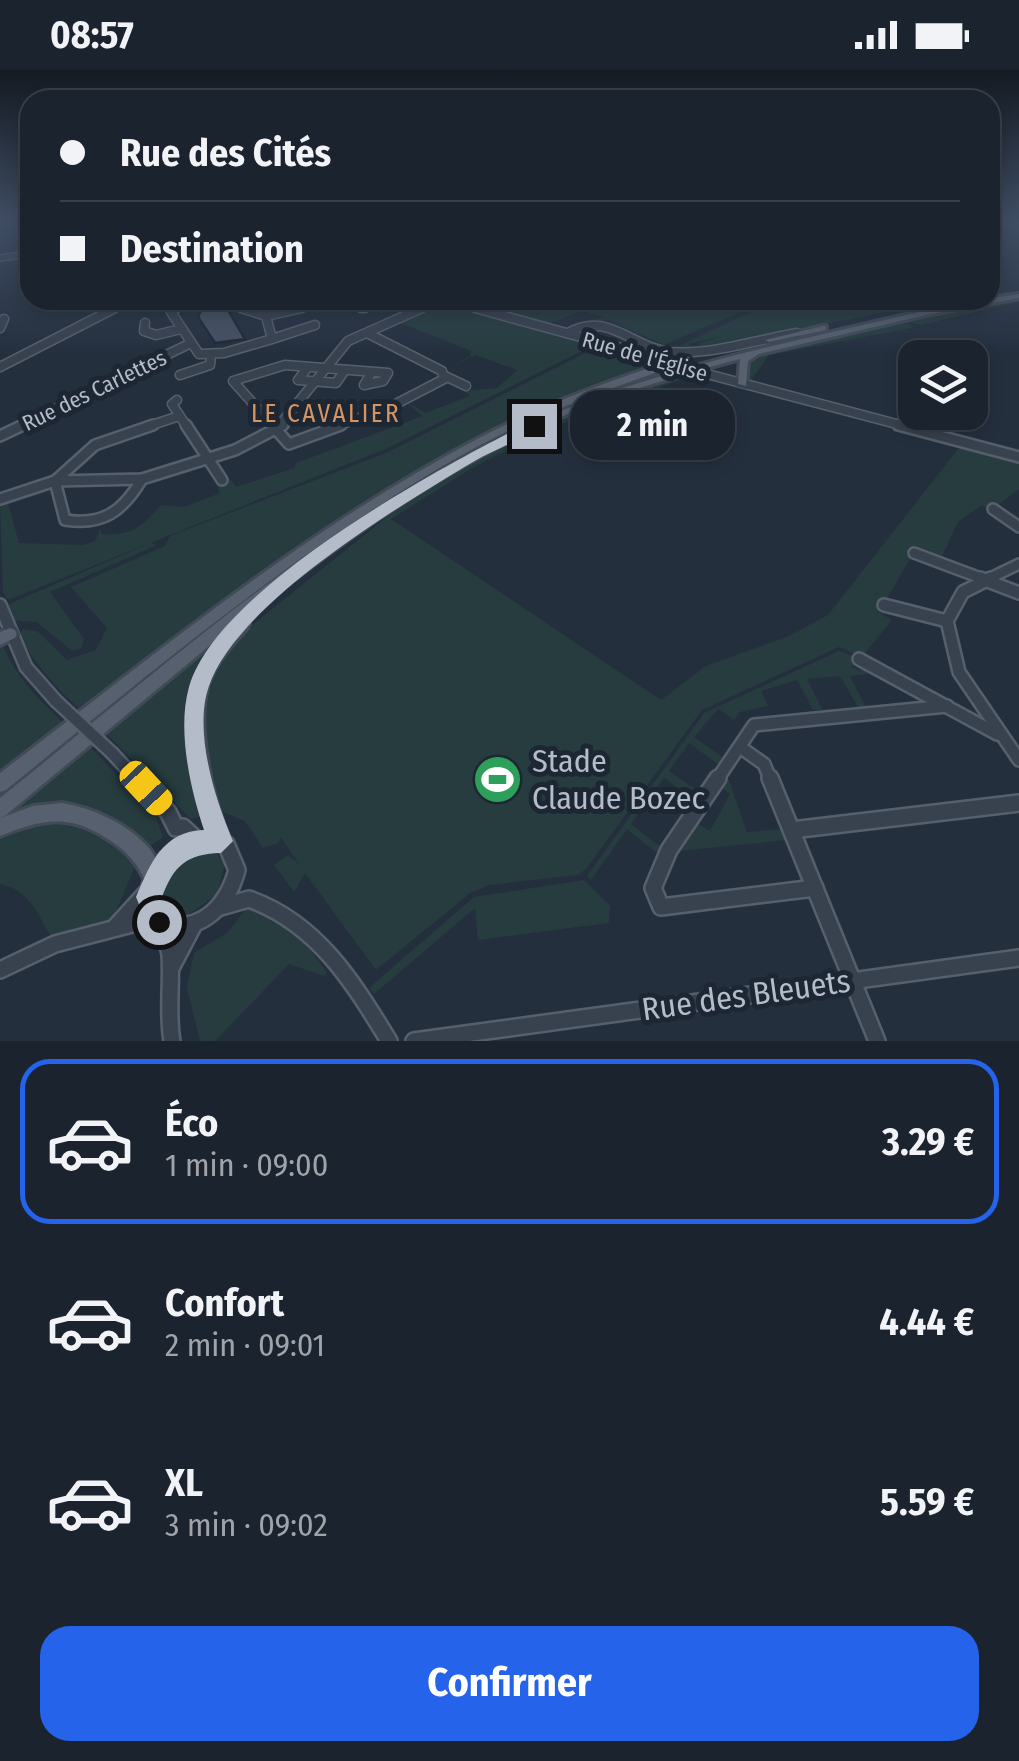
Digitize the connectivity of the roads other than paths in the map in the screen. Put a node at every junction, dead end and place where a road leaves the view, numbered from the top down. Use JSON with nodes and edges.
{"nodes":[{"id":1,"x":110,"y":310,"type":"edge"},
{"id":2,"x":171,"y":310,"type":"edge"},
{"id":3,"x":248,"y":310,"type":"edge"},
{"id":4,"x":292,"y":310,"type":"edge"},
{"id":5,"x":419,"y":310,"type":"edge"},
{"id":6,"x":481,"y":310,"type":"edge"},
{"id":7,"x":916,"y":310,"type":"edge"},
{"id":8,"x":936,"y":310,"type":"edge"},
{"id":9,"x":266,"y":316,"type":"junction"},
{"id":10,"x":144,"y":323,"type":"dead end"},
{"id":11,"x":315,"y":325,"type":"dead end"},
{"id":12,"x":180,"y":329,"type":"junction"},
{"id":13,"x":366,"y":332,"type":"junction"},
{"id":14,"x":568,"y":333,"type":"junction"},
{"id":15,"x":272,"y":339,"type":"junction"},
{"id":16,"x":795,"y":339,"type":"junction"},
{"id":17,"x":189,"y":344,"type":"junction"},
{"id":18,"x":211,"y":355,"type":"junction"},
{"id":19,"x":0,"y":367,"type":"edge"},
{"id":20,"x":308,"y":367,"type":"junction"},
{"id":21,"x":326,"y":368,"type":"junction"},
{"id":22,"x":345,"y":370,"type":"junction"},
{"id":23,"x":372,"y":372,"type":"dead end"},
{"id":24,"x":180,"y":374,"type":"dead end"},
{"id":25,"x":445,"y":376,"type":"junction"},
{"id":26,"x":316,"y":382,"type":"junction"},
{"id":27,"x":743,"y":384,"type":"junction"},
{"id":28,"x":466,"y":386,"type":"dead end"},
{"id":29,"x":177,"y":400,"type":"dead end"},
{"id":30,"x":179,"y":416,"type":"junction"},
{"id":31,"x":278,"y":428,"type":"junction"},
{"id":32,"x":0,"y":436,"type":"edge"},
{"id":33,"x":1019,"y":457,"type":"edge"},
{"id":34,"x":210,"y":460,"type":"junction"},
{"id":35,"x":142,"y":479,"type":"junction"},
{"id":36,"x":222,"y":480,"type":"dead end"},
{"id":37,"x":55,"y":481,"type":"junction"},
{"id":38,"x":0,"y":499,"type":"edge"},
{"id":39,"x":993,"y":510,"type":"dead end"},
{"id":40,"x":1019,"y":527,"type":"edge"},
{"id":41,"x":914,"y":553,"type":"dead end"},
{"id":42,"x":1019,"y":564,"type":"edge"},
{"id":43,"x":982,"y":579,"type":"junction"},
{"id":44,"x":282,"y":582,"type":"junction"},
{"id":45,"x":1019,"y":593,"type":"edge"},
{"id":46,"x":0,"y":605,"type":"edge"},
{"id":47,"x":884,"y":605,"type":"dead end"},
{"id":48,"x":947,"y":621,"type":"junction"},
{"id":49,"x":5,"y":631,"type":"edge"},
{"id":50,"x":860,"y":659,"type":"dead end"},
{"id":51,"x":947,"y":706,"type":"junction"},
{"id":52,"x":1002,"y":736,"type":"junction"},
{"id":53,"x":740,"y":747,"type":"junction"},
{"id":54,"x":1019,"y":760,"type":"edge"},
{"id":55,"x":0,"y":784,"type":"edge"},
{"id":56,"x":1019,"y":803,"type":"edge"},
{"id":57,"x":0,"y":809,"type":"edge"},
{"id":58,"x":0,"y":828,"type":"edge"},
{"id":59,"x":176,"y":828,"type":"junction"},
{"id":60,"x":792,"y":830,"type":"junction"},
{"id":61,"x":197,"y":840,"type":"junction"},
{"id":62,"x":221,"y":841,"type":"junction"},
{"id":63,"x":168,"y":857,"type":"junction"},
{"id":64,"x":152,"y":883,"type":"junction"},
{"id":65,"x":815,"y":888,"type":"junction"},
{"id":66,"x":219,"y":908,"type":"junction"},
{"id":67,"x":159,"y":921,"type":"junction"},
{"id":68,"x":193,"y":926,"type":"junction"},
{"id":69,"x":115,"y":927,"type":"junction"},
{"id":70,"x":1019,"y":958,"type":"edge"},
{"id":71,"x":171,"y":968,"type":"junction"},
{"id":72,"x":0,"y":970,"type":"edge"},
{"id":73,"x":852,"y":980,"type":"junction"},
{"id":74,"x":172,"y":1041,"type":"edge"},
{"id":75,"x":389,"y":1041,"type":"edge"},
{"id":76,"x":414,"y":1041,"type":"edge"},
{"id":77,"x":877,"y":1041,"type":"edge"}],
"edges":[{"from":1,"to":19,"type":"street"},
{"from":2,"to":12,"type":"street"},
{"from":3,"to":9,"type":"street"},
{"from":4,"to":9,"type":"street"},
{"from":5,"to":13,"type":"street"},
{"from":6,"to":14,"type":"street","name":"Rue de l'Église"},
{"from":7,"to":16,"type":"main road"},
{"from":8,"to":16,"type":"main road"},
{"from":9,"to":15,"type":"street"},
{"from":10,"to":12,"type":"street"},
{"from":11,"to":15,"type":"street"},
{"from":12,"to":17,"type":"street"},
{"from":13,"to":21,"type":"street"},
{"from":13,"to":25,"type":"street"},
{"from":14,"to":16,"type":"street"},
{"from":14,"to":27,"type":"street","name":"Rue de l'Église","bridge":true},
{"from":15,"to":18,"type":"street"},
{"from":16,"to":27,"type":"main road"},
{"from":16,"to":44,"type":"main road"},
{"from":16,"to":55,"type":"main road"},
{"from":17,"to":18,"type":"street"},
{"from":17,"to":32,"type":"street","name":"Rue des Carlettes"},
{"from":18,"to":24,"type":"street"},
{"from":20,"to":21,"type":"street"},
{"from":20,"to":26,"type":"street"},
{"from":20,"to":31,"type":"street"},
{"from":21,"to":22,"type":"street"},
{"from":21,"to":26,"type":"street"},
{"from":22,"to":23,"type":"street"},
{"from":22,"to":26,"type":"street"},
{"from":25,"to":28,"type":"street"},
{"from":25,"to":31,"type":"street"},
{"from":26,"to":31,"type":"street"},
{"from":27,"to":33,"type":"street","name":"Rue de l'Église"},
{"from":29,"to":30,"type":"street"},
{"from":30,"to":34,"type":"street"},
{"from":30,"to":37,"type":"street"},
{"from":31,"to":34,"type":"street"},
{"from":34,"to":35,"type":"street"},
{"from":34,"to":36,"type":"street"},
{"from":35,"to":37,"type":"street"},
{"from":35,"to":37,"type":"street"},
{"from":37,"to":38,"type":"street"},
{"from":39,"to":40,"type":"street"},
{"from":41,"to":43,"type":"street"},
{"from":42,"to":43,"type":"street"},
{"from":43,"to":45,"type":"street"},
{"from":43,"to":48,"type":"street"},
{"from":44,"to":57,"type":"main road"},
{"from":44,"to":62,"type":"main road"},
{"from":46,"to":49,"type":"street"},
{"from":47,"to":48,"type":"street"},
{"from":48,"to":52,"type":"street"},
{"from":49,"to":59,"type":"street","bridge":true},
{"from":50,"to":51,"type":"street"},
{"from":51,"to":52,"type":"street"},
{"from":51,"to":53,"type":"street"},
{"from":52,"to":54,"type":"street"},
{"from":53,"to":60,"type":"street"},
{"from":53,"to":65,"type":"street"},
{"from":56,"to":60,"type":"street"},
{"from":58,"to":64,"type":"main road"},
{"from":59,"to":61,"type":"street"},
{"from":59,"to":63,"type":"street"},
{"from":60,"to":65,"type":"street"},
{"from":61,"to":62,"type":"street"},
{"from":61,"to":63,"type":"street"},
{"from":62,"to":66,"type":"street"},
{"from":63,"to":64,"type":"street"},
{"from":64,"to":67,"type":"street"},
{"from":64,"to":69,"type":"street"},
{"from":65,"to":73,"type":"street"},
{"from":66,"to":68,"type":"street"},
{"from":66,"to":75,"type":"street"},
{"from":67,"to":68,"type":"street"},
{"from":67,"to":69,"type":"street"},
{"from":67,"to":71,"type":"street"},
{"from":68,"to":71,"type":"street"},
{"from":69,"to":72,"type":"street"},
{"from":70,"to":73,"type":"street","name":"Rue des Bleuets"},
{"from":71,"to":74,"type":"street"},
{"from":73,"to":76,"type":"street","name":"Rue des Bleuets"},
{"from":73,"to":77,"type":"street"}]}
